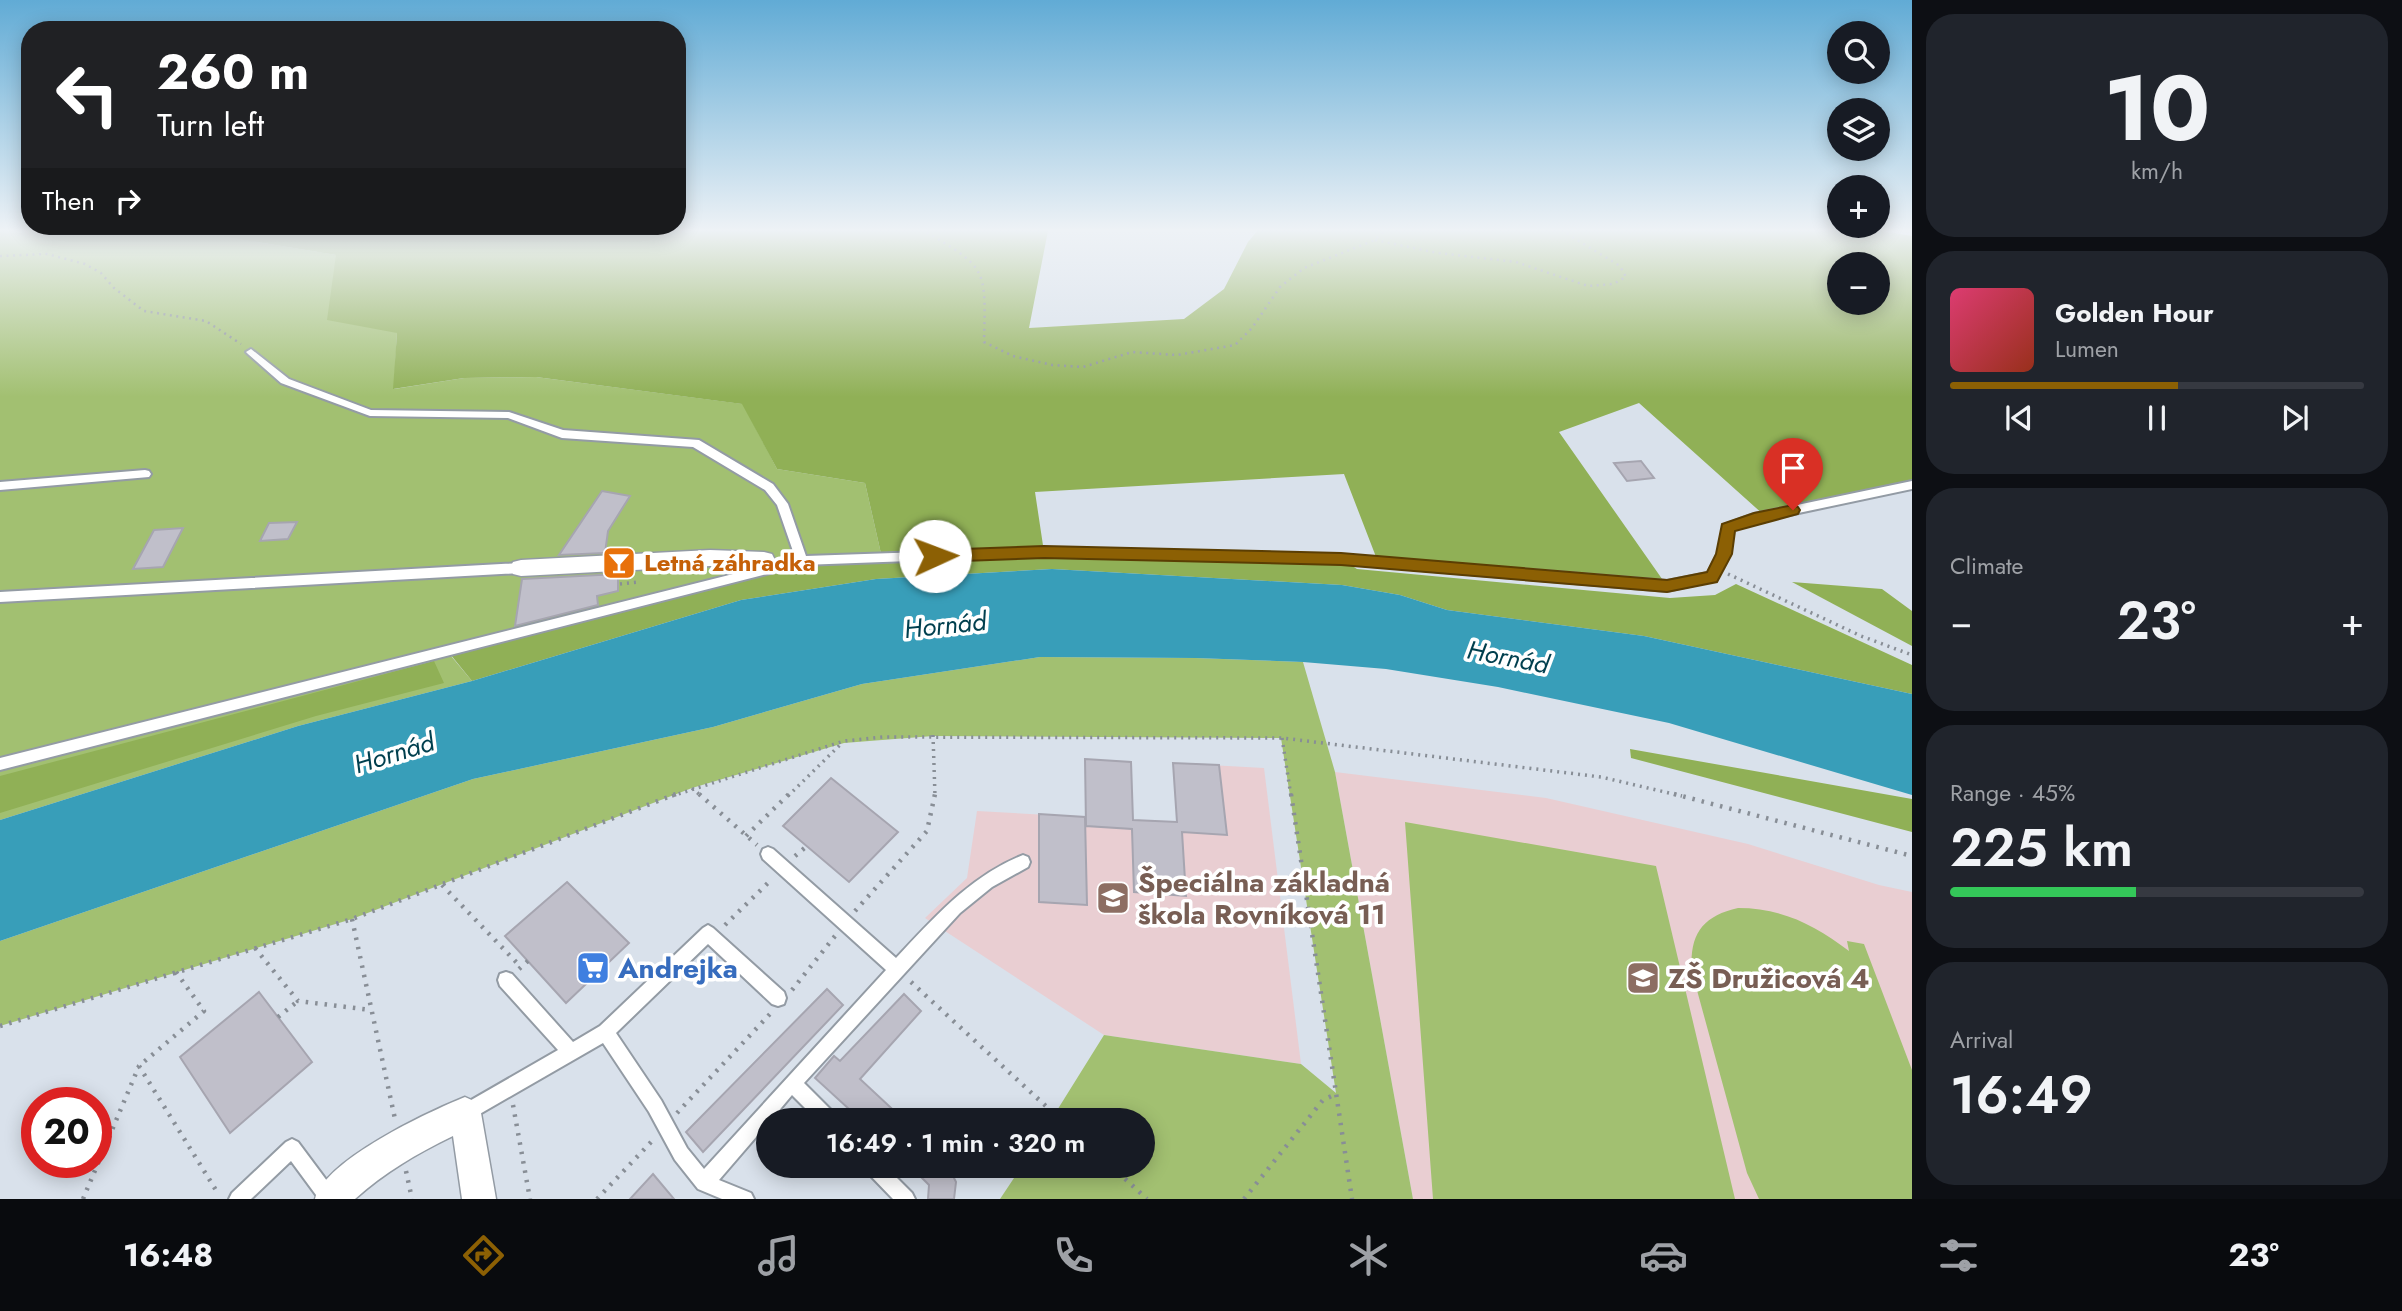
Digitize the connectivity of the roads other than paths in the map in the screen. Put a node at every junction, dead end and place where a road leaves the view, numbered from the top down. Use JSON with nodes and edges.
{"nodes":[{"id":1,"x":251,"y":352,"type":"road end"},
{"id":2,"x":145,"y":474,"type":"dead end"},
{"id":3,"x":1912,"y":485,"type":"edge"},
{"id":4,"x":0,"y":486,"type":"edge"},
{"id":5,"x":764,"y":560,"type":"joint"},
{"id":6,"x":802,"y":561,"type":"junction"},
{"id":7,"x":522,"y":568,"type":"joint"},
{"id":8,"x":0,"y":597,"type":"edge"},
{"id":9,"x":0,"y":764,"type":"edge"},
{"id":10,"x":768,"y":855,"type":"road end"},
{"id":11,"x":1023,"y":862,"type":"dead end"},
{"id":12,"x":897,"y":969,"type":"junction"},
{"id":13,"x":506,"y":980,"type":"dead end"},
{"id":14,"x":782,"y":998,"type":"road end"},
{"id":15,"x":606,"y":1032,"type":"junction"},
{"id":16,"x":570,"y":1051,"type":"junction"},
{"id":17,"x":792,"y":1083,"type":"junction"},
{"id":18,"x":817,"y":1108,"type":"edge"},
{"id":19,"x":465,"y":1113,"type":"junction"},
{"id":20,"x":885,"y":1178,"type":"edge"},
{"id":21,"x":704,"y":1183,"type":"junction"},
{"id":22,"x":237,"y":1199,"type":"edge"},
{"id":23,"x":330,"y":1199,"type":"edge"},
{"id":24,"x":479,"y":1199,"type":"edge"},
{"id":25,"x":745,"y":1199,"type":"edge"},
{"id":26,"x":906,"y":1199,"type":"edge"}],
"edges":[{"from":1,"to":6,"type":"lane"},
{"from":2,"to":4,"type":"lane"},
{"from":3,"to":6,"type":"lane"},
{"from":5,"to":6,"type":"lane"},
{"from":5,"to":7,"type":"street"},
{"from":6,"to":9,"type":"lane"},
{"from":7,"to":8,"type":"lane"},
{"from":10,"to":12,"type":"lane"},
{"from":11,"to":12,"type":"lane"},
{"from":12,"to":17,"type":"lane"},
{"from":13,"to":16,"type":"lane"},
{"from":14,"to":15,"type":"lane"},
{"from":15,"to":16,"type":"lane"},
{"from":15,"to":21,"type":"lane"},
{"from":16,"to":19,"type":"lane"},
{"from":17,"to":18,"type":"lane"},
{"from":17,"to":21,"type":"lane"},
{"from":19,"to":23,"type":"street"},
{"from":19,"to":24,"type":"street"},
{"from":20,"to":26,"type":"lane"},
{"from":21,"to":25,"type":"lane"},
{"from":22,"to":23,"type":"lane"}]}
